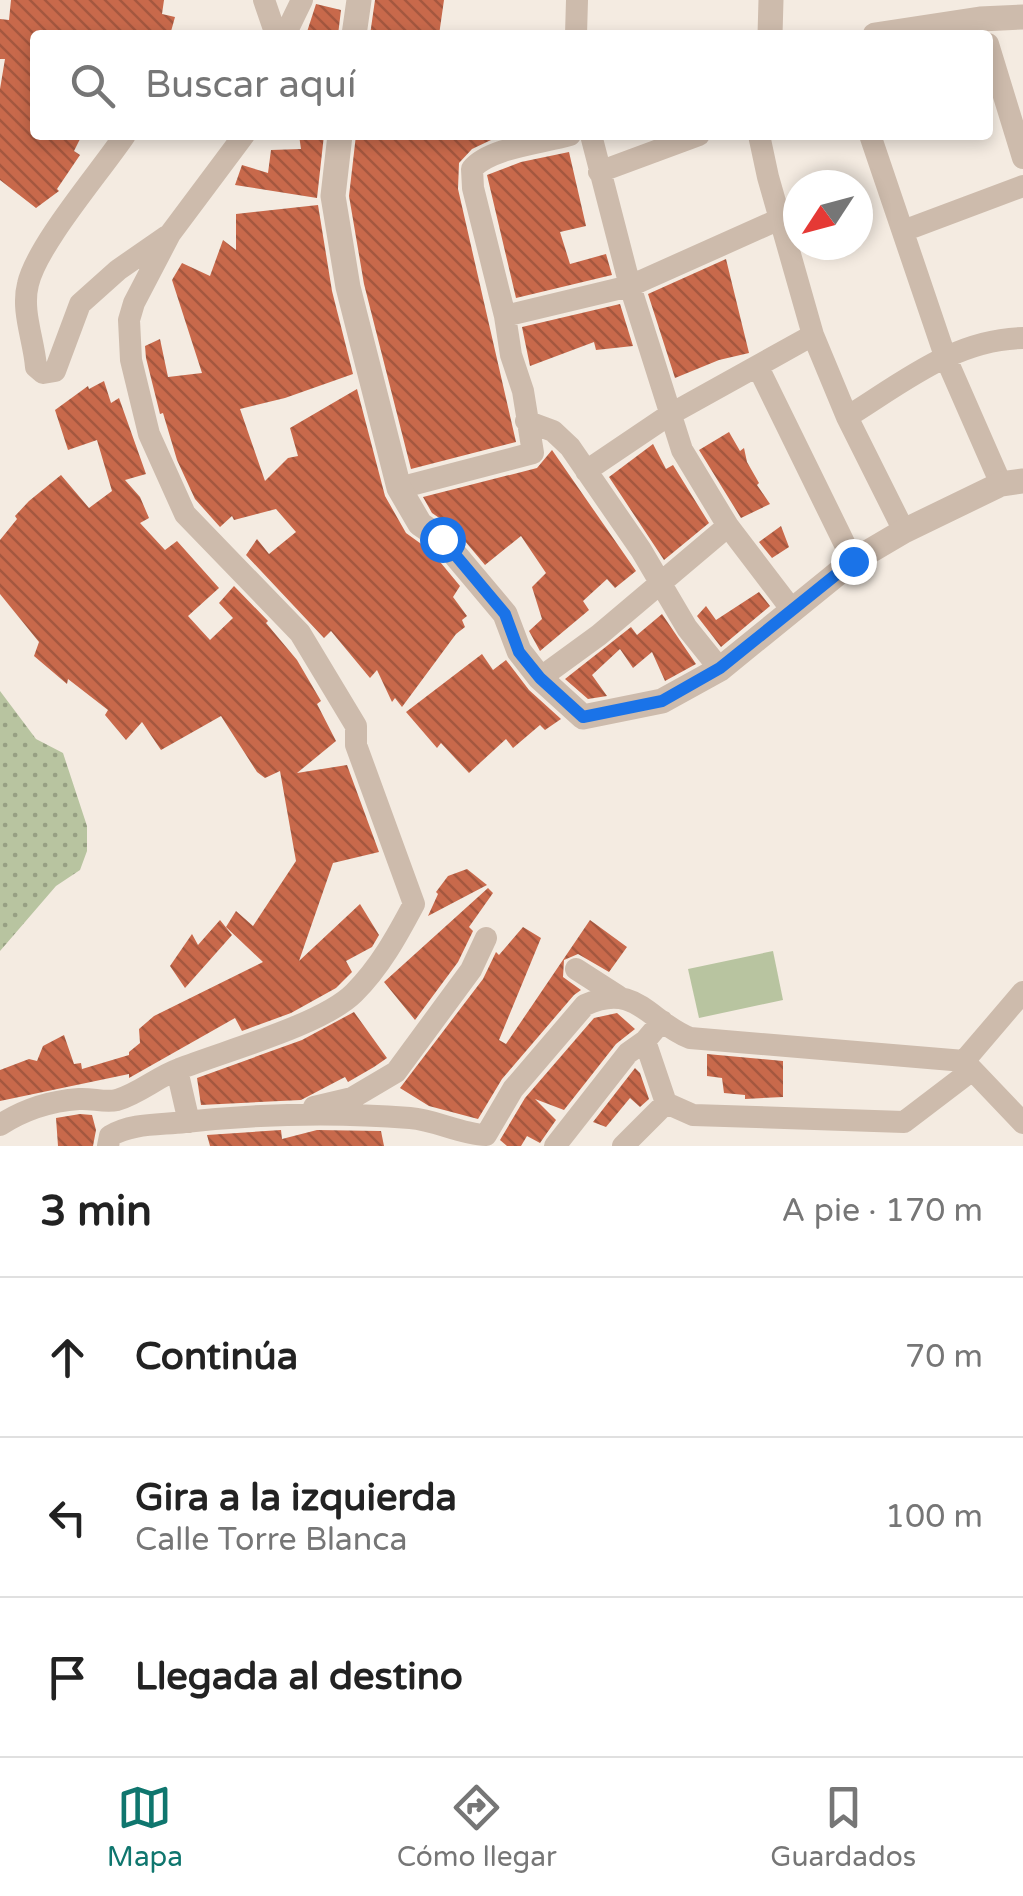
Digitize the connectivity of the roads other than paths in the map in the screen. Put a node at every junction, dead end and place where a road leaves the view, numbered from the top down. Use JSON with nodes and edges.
{"nodes":[{"id":1,"x":264,"y":0,"type":"edge"},
{"id":2,"x":302,"y":0,"type":"edge"},
{"id":3,"x":359,"y":0,"type":"edge"},
{"id":4,"x":577,"y":0,"type":"edge"},
{"id":5,"x":771,"y":0,"type":"edge"},
{"id":6,"x":1023,"y":17,"type":"edge"},
{"id":7,"x":983,"y":27,"type":"edge"},
{"id":8,"x":274,"y":30,"type":"edge"},
{"id":9,"x":287,"y":30,"type":"edge"},
{"id":10,"x":355,"y":30,"type":"edge"},
{"id":11,"x":576,"y":30,"type":"edge"},
{"id":12,"x":770,"y":30,"type":"edge"},
{"id":13,"x":942,"y":30,"type":"edge"},
{"id":14,"x":993,"y":60,"type":"edge"},
{"id":15,"x":121,"y":140,"type":"edge"},
{"id":16,"x":240,"y":140,"type":"edge"},
{"id":17,"x":339,"y":140,"type":"edge"},
{"id":18,"x":547,"y":140,"type":"edge"},
{"id":19,"x":592,"y":140,"type":"edge"},
{"id":20,"x":685,"y":140,"type":"edge"},
{"id":21,"x":761,"y":140,"type":"edge"},
{"id":22,"x":872,"y":140,"type":"edge"},
{"id":23,"x":1023,"y":158,"type":"edge"},
{"id":24,"x":599,"y":172,"type":"junction"},
{"id":25,"x":1023,"y":186,"type":"edge"},
{"id":26,"x":782,"y":218,"type":"junction"},
{"id":27,"x":903,"y":231,"type":"junction"},
{"id":28,"x":170,"y":234,"type":"junction"},
{"id":29,"x":630,"y":286,"type":"junction"},
{"id":30,"x":505,"y":316,"type":"junction"},
{"id":31,"x":813,"y":335,"type":"junction"},
{"id":32,"x":1023,"y":338,"type":"edge"},
{"id":33,"x":945,"y":356,"type":"junction"},
{"id":34,"x":758,"y":367,"type":"junction"},
{"id":35,"x":669,"y":415,"type":"junction"},
{"id":36,"x":847,"y":417,"type":"junction"},
{"id":37,"x":526,"y":422,"type":"junction"},
{"id":38,"x":586,"y":471,"type":"junction"},
{"id":39,"x":1012,"y":482,"type":"edge"},
{"id":40,"x":399,"y":488,"type":"junction"},
{"id":41,"x":728,"y":526,"type":"junction"},
{"id":42,"x":904,"y":531,"type":"junction"},
{"id":43,"x":853,"y":561,"type":"junction"},
{"id":44,"x":661,"y":584,"type":"junction"},
{"id":45,"x":792,"y":610,"type":"junction"},
{"id":46,"x":720,"y":668,"type":"junction"},
{"id":47,"x":540,"y":678,"type":"junction"},
{"id":48,"x":486,"y":938,"type":"dead end"},
{"id":49,"x":576,"y":969,"type":"dead end"},
{"id":50,"x":1023,"y":992,"type":"edge"},
{"id":51,"x":618,"y":996,"type":"junction"},
{"id":52,"x":662,"y":1021,"type":"junction"},
{"id":53,"x":645,"y":1041,"type":"junction"},
{"id":54,"x":967,"y":1066,"type":"junction"},
{"id":55,"x":177,"y":1070,"type":"junction"},
{"id":56,"x":666,"y":1102,"type":"junction"},
{"id":57,"x":271,"y":1117,"type":"junction"},
{"id":58,"x":190,"y":1122,"type":"junction"},
{"id":59,"x":1023,"y":1123,"type":"edge"},
{"id":60,"x":0,"y":1125,"type":"edge"},
{"id":61,"x":108,"y":1146,"type":"edge"},
{"id":62,"x":555,"y":1146,"type":"edge"},
{"id":63,"x":623,"y":1146,"type":"edge"}],
"edges":[{"from":1,"to":8,"type":"street"},
{"from":2,"to":9,"type":"street"},
{"from":3,"to":10,"type":"street"},
{"from":4,"to":11,"type":"street"},
{"from":5,"to":12,"type":"street"},
{"from":6,"to":7,"type":"street"},
{"from":7,"to":13,"type":"street"},
{"from":14,"to":23,"type":"street"},
{"from":15,"to":28,"type":"street"},
{"from":16,"to":28,"type":"street"},
{"from":17,"to":40,"type":"street"},
{"from":18,"to":30,"type":"street"},
{"from":19,"to":24,"type":"street"},
{"from":20,"to":24,"type":"street"},
{"from":21,"to":26,"type":"street"},
{"from":22,"to":27,"type":"street"},
{"from":24,"to":29,"type":"street"},
{"from":25,"to":27,"type":"street"},
{"from":26,"to":29,"type":"street"},
{"from":26,"to":31,"type":"street"},
{"from":27,"to":33,"type":"street"},
{"from":28,"to":55,"type":"street"},
{"from":29,"to":30,"type":"street"},
{"from":29,"to":35,"type":"street"},
{"from":30,"to":37,"type":"street"},
{"from":31,"to":34,"type":"street"},
{"from":31,"to":36,"type":"street"},
{"from":32,"to":33,"type":"street"},
{"from":33,"to":36,"type":"street"},
{"from":33,"to":39,"type":"street"},
{"from":34,"to":35,"type":"street"},
{"from":34,"to":43,"type":"street"},
{"from":35,"to":38,"type":"street"},
{"from":35,"to":41,"type":"street"},
{"from":36,"to":42,"type":"street"},
{"from":37,"to":38,"type":"street"},
{"from":37,"to":40,"type":"street"},
{"from":38,"to":44,"type":"street"},
{"from":39,"to":42,"type":"street"},
{"from":40,"to":47,"type":"street"},
{"from":41,"to":44,"type":"street"},
{"from":41,"to":45,"type":"street"},
{"from":42,"to":43,"type":"street"},
{"from":43,"to":45,"type":"street"},
{"from":44,"to":46,"type":"street"},
{"from":44,"to":47,"type":"street"},
{"from":45,"to":46,"type":"street"},
{"from":46,"to":47,"type":"street"},
{"from":48,"to":57,"type":"street"},
{"from":49,"to":51,"type":"street"},
{"from":50,"to":54,"type":"street"},
{"from":51,"to":52,"type":"street"},
{"from":51,"to":57,"type":"street"},
{"from":52,"to":53,"type":"street"},
{"from":52,"to":54,"type":"street"},
{"from":53,"to":56,"type":"street"},
{"from":53,"to":62,"type":"street"},
{"from":54,"to":56,"type":"street"},
{"from":54,"to":59,"type":"street"},
{"from":55,"to":58,"type":"street"},
{"from":55,"to":60,"type":"street"},
{"from":56,"to":63,"type":"street"},
{"from":57,"to":58,"type":"street"},
{"from":58,"to":61,"type":"street"}]}
